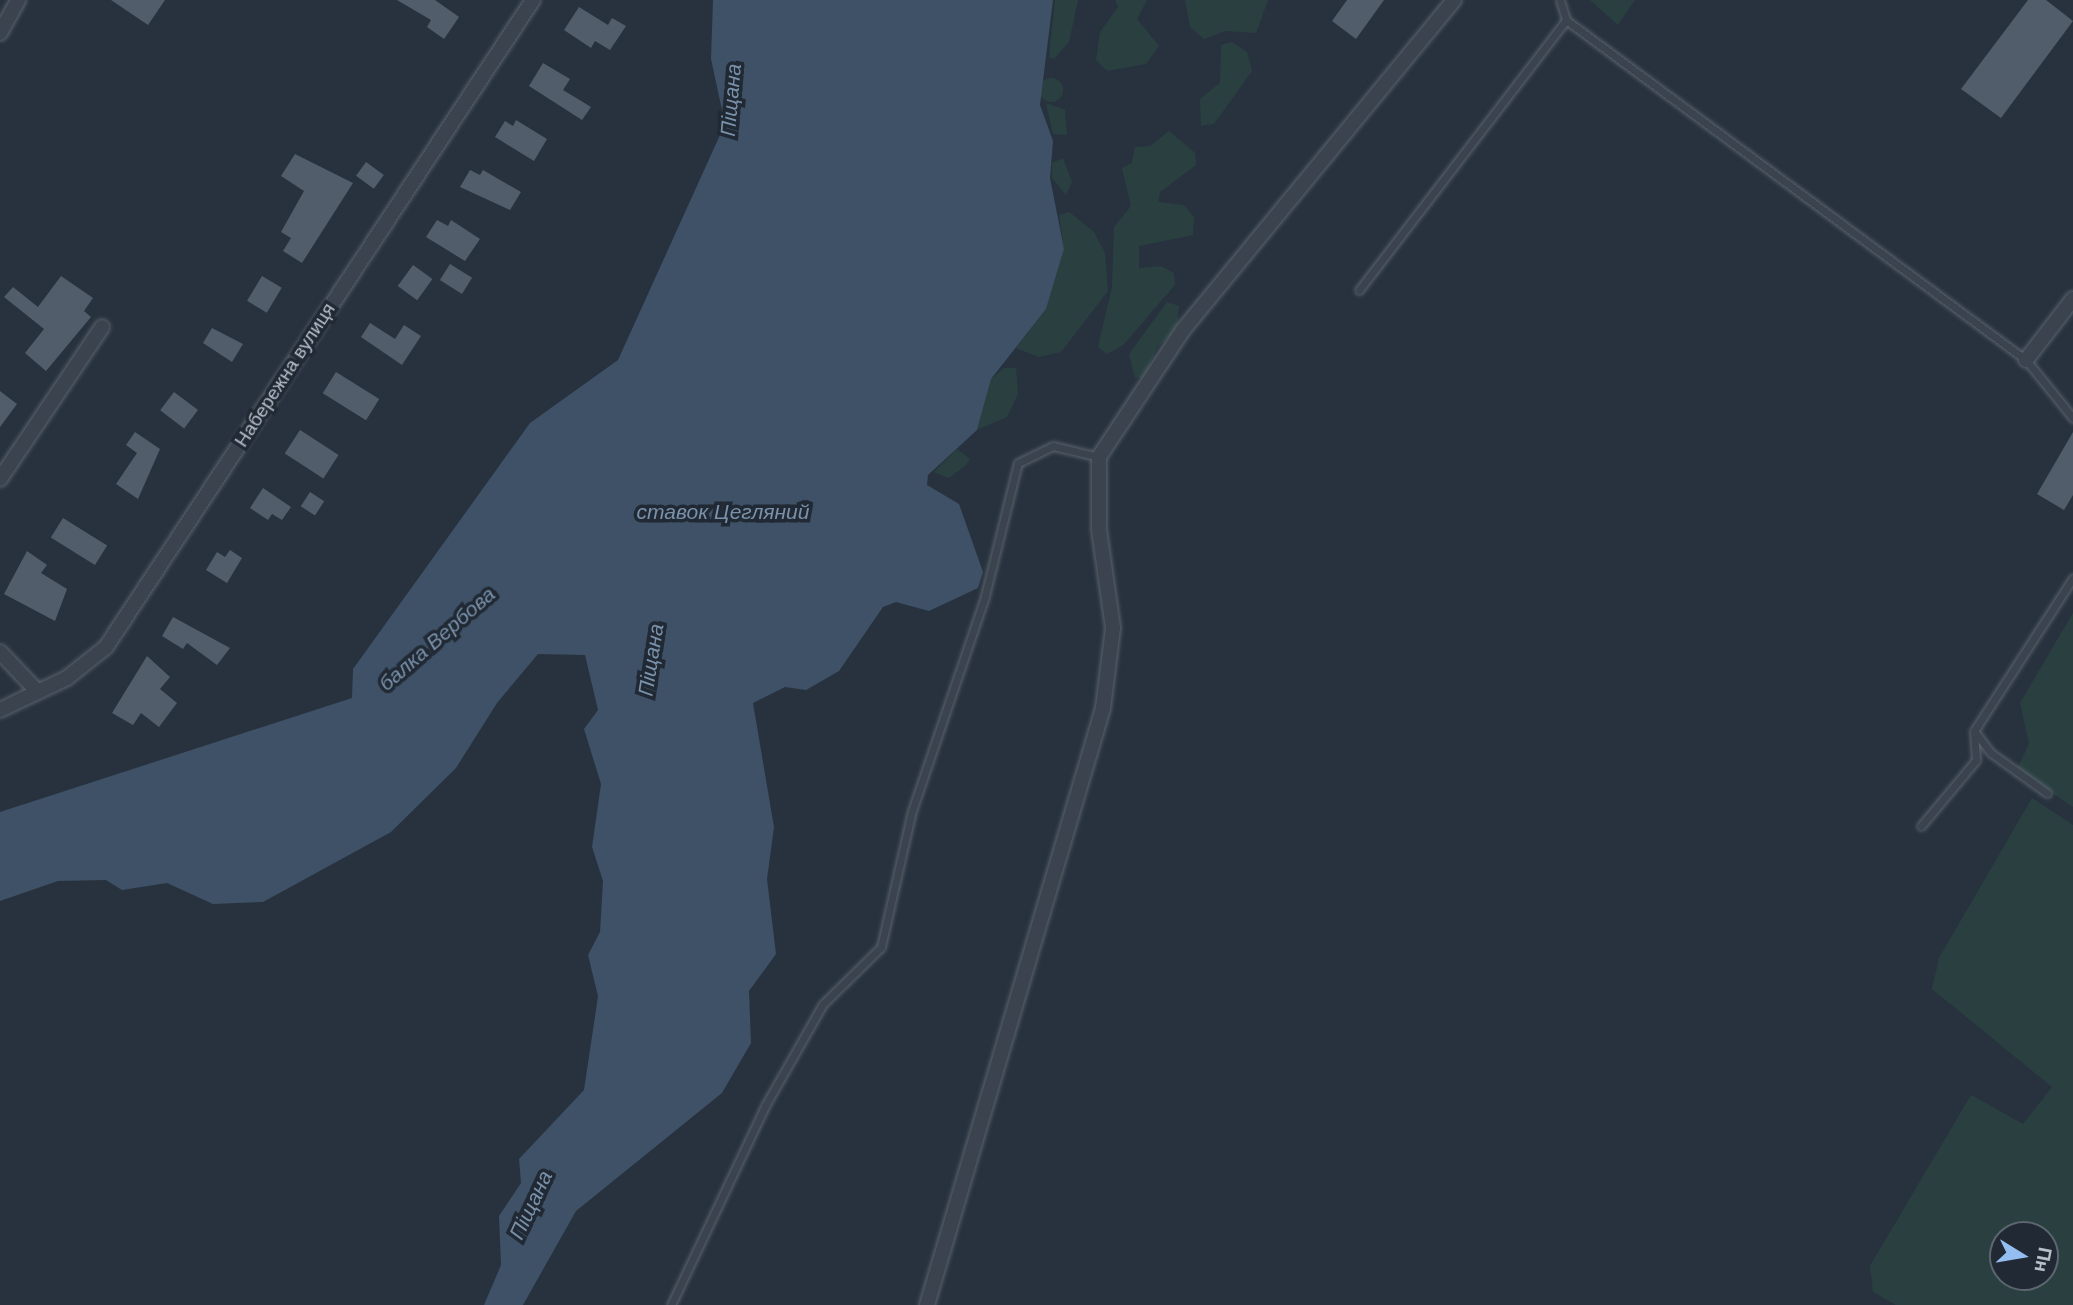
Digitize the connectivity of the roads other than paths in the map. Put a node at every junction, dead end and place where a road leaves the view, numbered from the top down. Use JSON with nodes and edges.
{"nodes":[{"id":1,"x":18,"y":0,"type":"edge"},
{"id":2,"x":533,"y":0,"type":"edge"},
{"id":3,"x":1454,"y":0,"type":"edge"},
{"id":4,"x":1560,"y":0,"type":"edge"},
{"id":5,"x":1566,"y":20,"type":"junction"},
{"id":6,"x":0,"y":33,"type":"edge"},
{"id":7,"x":1359,"y":290,"type":"dead end"},
{"id":8,"x":2073,"y":299,"type":"edge"},
{"id":9,"x":102,"y":327,"type":"dead end"},
{"id":10,"x":2026,"y":360,"type":"junction"},
{"id":11,"x":2073,"y":418,"type":"edge"},
{"id":12,"x":1099,"y":457,"type":"junction"},
{"id":13,"x":0,"y":479,"type":"edge"},
{"id":14,"x":2073,"y":578,"type":"edge"},
{"id":15,"x":0,"y":652,"type":"edge"},
{"id":16,"x":37,"y":692,"type":"junction"},
{"id":17,"x":0,"y":710,"type":"edge"},
{"id":18,"x":1974,"y":732,"type":"junction"},
{"id":19,"x":2047,"y":793,"type":"dead end"},
{"id":20,"x":1921,"y":826,"type":"dead end"},
{"id":21,"x":671,"y":1305,"type":"edge"},
{"id":22,"x":927,"y":1305,"type":"edge"}],
"edges":[{"from":1,"to":6,"type":"street"},
{"from":2,"to":16,"type":"street","name":"Набережна вулиця"},
{"from":3,"to":12,"type":"street"},
{"from":4,"to":5,"type":"lane"},
{"from":5,"to":7,"type":"lane"},
{"from":5,"to":10,"type":"lane"},
{"from":8,"to":10,"type":"street"},
{"from":9,"to":13,"type":"street"},
{"from":10,"to":11,"type":"lane"},
{"from":12,"to":21,"type":"lane"},
{"from":12,"to":22,"type":"street"},
{"from":14,"to":18,"type":"lane"},
{"from":15,"to":16,"type":"street"},
{"from":16,"to":17,"type":"street","name":"Набережна вулиця"},
{"from":18,"to":19,"type":"lane"},
{"from":18,"to":20,"type":"lane"}]}
